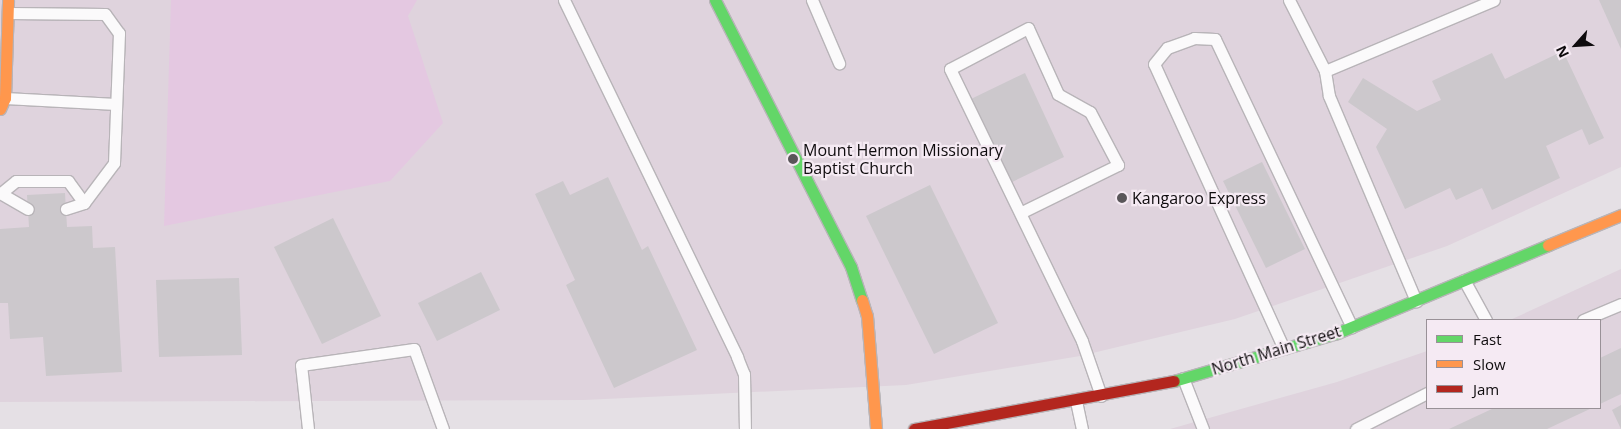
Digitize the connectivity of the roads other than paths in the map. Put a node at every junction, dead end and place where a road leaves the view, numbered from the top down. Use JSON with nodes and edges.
{"nodes":[{"id":1,"x":8,"y":0,"type":"edge"},
{"id":2,"x":564,"y":0,"type":"edge"},
{"id":3,"x":715,"y":0,"type":"edge"},
{"id":4,"x":812,"y":0,"type":"edge"},
{"id":5,"x":1289,"y":0,"type":"edge"},
{"id":6,"x":1494,"y":0,"type":"edge"},
{"id":7,"x":10,"y":14,"type":"junction"},
{"id":8,"x":839,"y":63,"type":"dead end"},
{"id":9,"x":1325,"y":71,"type":"junction"},
{"id":10,"x":5,"y":98,"type":"junction"},
{"id":11,"x":116,"y":104,"type":"junction"},
{"id":12,"x":0,"y":109,"type":"edge"},
{"id":13,"x":1,"y":193,"type":"edge"},
{"id":14,"x":84,"y":204,"type":"junction"},
{"id":15,"x":28,"y":209,"type":"dead end"},
{"id":16,"x":66,"y":209,"type":"dead end"},
{"id":17,"x":1022,"y":212,"type":"junction"},
{"id":18,"x":1621,"y":215,"type":"edge"},
{"id":19,"x":1464,"y":280,"type":"junction"},
{"id":20,"x":1416,"y":301,"type":"junction"},
{"id":21,"x":1621,"y":304,"type":"edge"},
{"id":22,"x":1485,"y":319,"type":"edge"},
{"id":23,"x":1586,"y":319,"type":"edge"},
{"id":24,"x":1352,"y":327,"type":"junction"},
{"id":25,"x":1284,"y":349,"type":"junction"},
{"id":26,"x":1183,"y":378,"type":"junction"},
{"id":27,"x":1426,"y":394,"type":"edge"},
{"id":28,"x":1101,"y":396,"type":"junction"},
{"id":29,"x":1076,"y":401,"type":"junction"},
{"id":30,"x":997,"y":416,"type":"junction"},
{"id":31,"x":308,"y":429,"type":"edge"},
{"id":32,"x":443,"y":429,"type":"edge"},
{"id":33,"x":745,"y":429,"type":"edge"},
{"id":34,"x":876,"y":429,"type":"edge"},
{"id":35,"x":914,"y":429,"type":"edge"},
{"id":36,"x":994,"y":429,"type":"edge"},
{"id":37,"x":1082,"y":429,"type":"edge"},
{"id":38,"x":1203,"y":429,"type":"edge"},
{"id":39,"x":1356,"y":429,"type":"edge"}],
"edges":[{"from":1,"to":7,"type":"main road"},
{"from":2,"to":33,"type":"lane"},
{"from":3,"to":34,"type":"main road"},
{"from":4,"to":8,"type":"lane"},
{"from":5,"to":9,"type":"lane"},
{"from":6,"to":9,"type":"lane"},
{"from":7,"to":10,"type":"main road"},
{"from":7,"to":11,"type":"lane"},
{"from":9,"to":20,"type":"lane"},
{"from":10,"to":11,"type":"lane"},
{"from":10,"to":12,"type":"main road"},
{"from":11,"to":14,"type":"lane"},
{"from":13,"to":14,"type":"lane"},
{"from":13,"to":15,"type":"lane"},
{"from":14,"to":16,"type":"lane"},
{"from":17,"to":17,"type":"lane"},
{"from":17,"to":28,"type":"lane"},
{"from":18,"to":19,"type":"main road","name":"North Main Street"},
{"from":19,"to":20,"type":"main road","name":"North Main Street"},
{"from":19,"to":22,"type":"lane"},
{"from":20,"to":24,"type":"main road","name":"North Main Street"},
{"from":21,"to":23,"type":"lane"},
{"from":24,"to":25,"type":"main road","name":"North Main Street"},
{"from":24,"to":25,"type":"lane"},
{"from":25,"to":26,"type":"main road","name":"North Main Street"},
{"from":26,"to":28,"type":"main road","name":"North Main Street"},
{"from":26,"to":38,"type":"lane"},
{"from":27,"to":39,"type":"lane"},
{"from":28,"to":29,"type":"main road","name":"North Main Street"},
{"from":29,"to":30,"type":"main road","name":"North Main Street"},
{"from":29,"to":37,"type":"lane"},
{"from":30,"to":35,"type":"main road","name":"North Main Street"},
{"from":30,"to":36,"type":"lane"},
{"from":31,"to":32,"type":"lane"}]}
